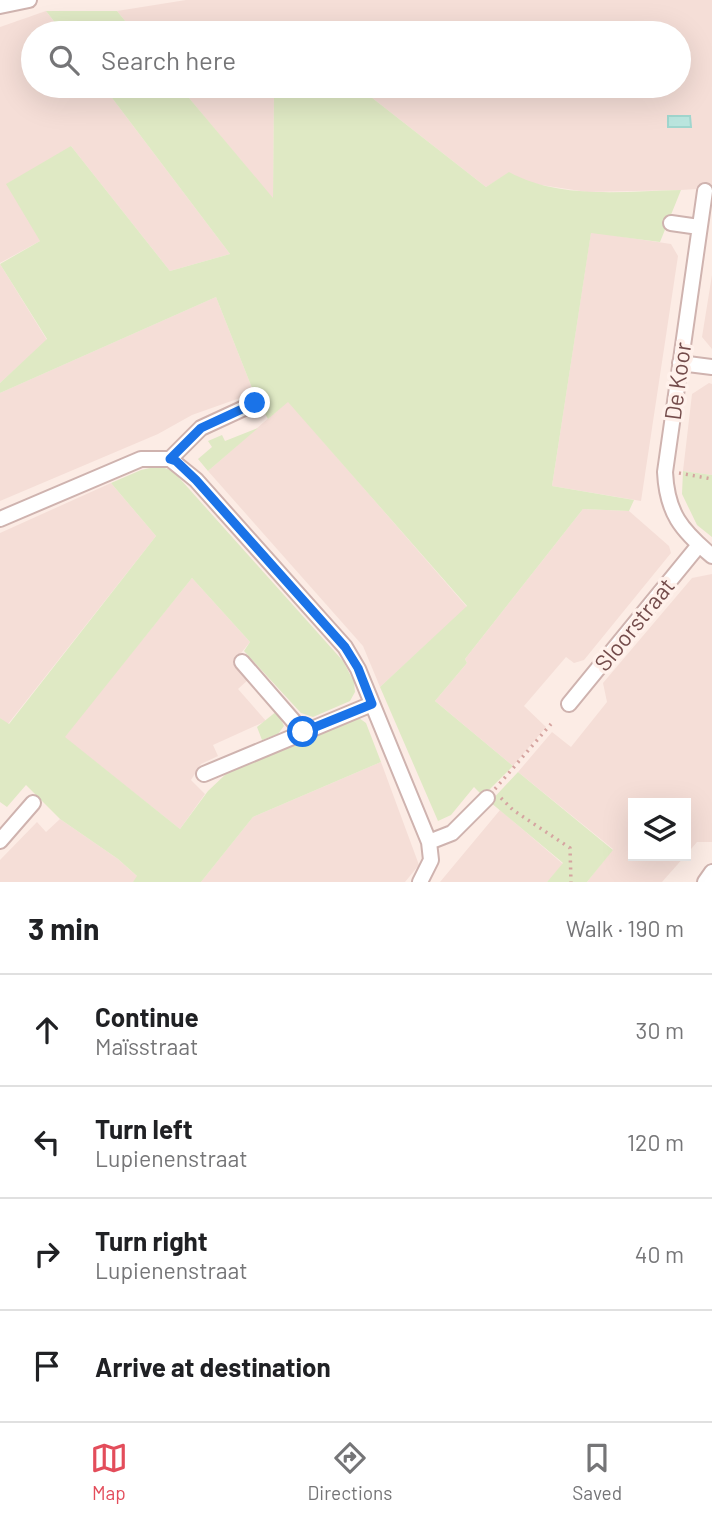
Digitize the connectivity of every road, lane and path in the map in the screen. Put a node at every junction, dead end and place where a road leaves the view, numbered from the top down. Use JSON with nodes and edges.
{"nodes":[{"id":1,"x":29,"y":0,"type":"edge"},
{"id":2,"x":0,"y":6,"type":"edge"},
{"id":3,"x":705,"y":191,"type":"dead end"},
{"id":4,"x":671,"y":223,"type":"dead end"},
{"id":5,"x":699,"y":227,"type":"junction"},
{"id":6,"x":680,"y":363,"type":"junction"},
{"id":7,"x":712,"y":367,"type":"edge"},
{"id":8,"x":255,"y":403,"type":"dead end"},
{"id":9,"x":170,"y":459,"type":"junction"},
{"id":10,"x":677,"y":472,"type":"dead end"},
{"id":11,"x":712,"y":479,"type":"edge"},
{"id":12,"x":0,"y":519,"type":"edge"},
{"id":13,"x":699,"y":545,"type":"junction"},
{"id":14,"x":712,"y":556,"type":"edge"},
{"id":15,"x":242,"y":662,"type":"dead end"},
{"id":16,"x":372,"y":704,"type":"junction"},
{"id":17,"x":569,"y":704,"type":"dead end"},
{"id":18,"x":551,"y":724,"type":"dead end"},
{"id":19,"x":303,"y":732,"type":"junction"},
{"id":20,"x":204,"y":774,"type":"dead end"},
{"id":21,"x":487,"y":798,"type":"dead end"},
{"id":22,"x":33,"y":803,"type":"dead end"},
{"id":23,"x":0,"y":841,"type":"edge"},
{"id":24,"x":429,"y":842,"type":"junction"},
{"id":25,"x":712,"y":872,"type":"edge"},
{"id":26,"x":420,"y":882,"type":"edge"},
{"id":27,"x":571,"y":882,"type":"edge"},
{"id":28,"x":705,"y":882,"type":"edge"}],
"edges":[{"from":1,"to":2,"type":"street"},
{"from":3,"to":5,"type":"street","name":"De Koor"},
{"from":4,"to":5,"type":"street"},
{"from":5,"to":6,"type":"street","name":"De Koor"},
{"from":6,"to":7,"type":"street"},
{"from":6,"to":13,"type":"street","name":"De Koor"},
{"from":8,"to":9,"type":"street"},
{"from":9,"to":12,"type":"street"},
{"from":9,"to":16,"type":"street"},
{"from":10,"to":11,"type":"path"},
{"from":13,"to":14,"type":"street","name":"De Koor"},
{"from":13,"to":17,"type":"street","name":"Sloorstraat"},
{"from":15,"to":19,"type":"street"},
{"from":16,"to":19,"type":"street"},
{"from":16,"to":24,"type":"street"},
{"from":18,"to":27,"type":"path"},
{"from":19,"to":20,"type":"street"},
{"from":21,"to":24,"type":"street"},
{"from":22,"to":23,"type":"street"},
{"from":24,"to":26,"type":"street"},
{"from":25,"to":28,"type":"street"}]}
